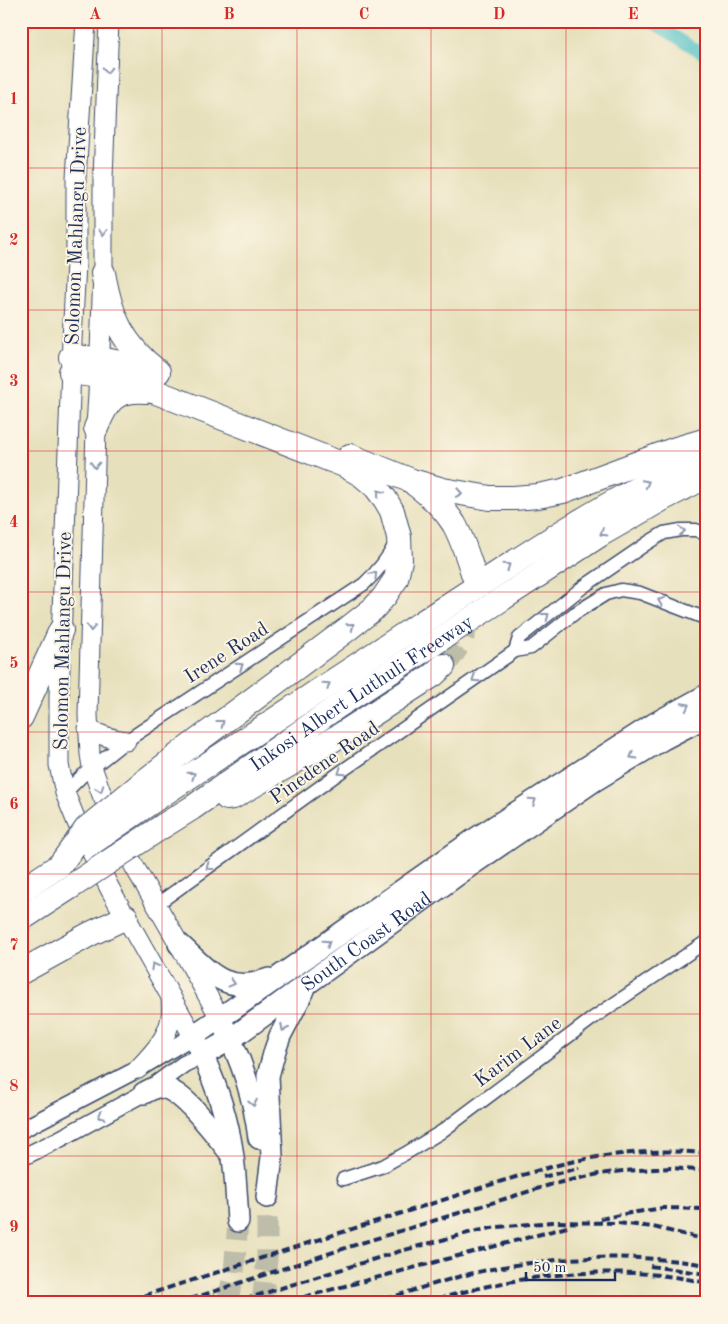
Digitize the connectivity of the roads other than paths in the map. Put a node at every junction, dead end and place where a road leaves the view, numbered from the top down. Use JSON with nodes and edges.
{"nodes":[{"id":1,"x":86,"y":21,"type":"edge"},
{"id":2,"x":109,"y":21,"type":"edge"},
{"id":3,"x":103,"y":273,"type":"junction"},
{"id":4,"x":71,"y":365,"type":"junction"},
{"id":5,"x":100,"y":368,"type":"junction"},
{"id":6,"x":185,"y":389,"type":"junction"},
{"id":7,"x":156,"y":392,"type":"junction"},
{"id":8,"x":96,"y":428,"type":"junction"},
{"id":9,"x":707,"y":440,"type":"edge"},
{"id":10,"x":707,"y":454,"type":"edge"},
{"id":11,"x":707,"y":476,"type":"edge"},
{"id":12,"x":412,"y":482,"type":"junction"},
{"id":13,"x":707,"y":535,"type":"edge"},
{"id":14,"x":399,"y":537,"type":"junction"},
{"id":15,"x":608,"y":570,"type":"junction"},
{"id":16,"x":474,"y":576,"type":"dead end"},
{"id":17,"x":620,"y":590,"type":"junction"},
{"id":18,"x":707,"y":619,"type":"edge"},
{"id":19,"x":61,"y":630,"type":"junction"},
{"id":20,"x":515,"y":651,"type":"junction"},
{"id":21,"x":443,"y":666,"type":"tunnel mouth"},
{"id":22,"x":707,"y":695,"type":"edge"},
{"id":23,"x":707,"y":716,"type":"edge"},
{"id":24,"x":21,"y":717,"type":"edge"},
{"id":25,"x":88,"y":729,"type":"junction"},
{"id":26,"x":658,"y":731,"type":"junction"},
{"id":27,"x":126,"y":741,"type":"junction"},
{"id":28,"x":92,"y":767,"type":"junction"},
{"id":29,"x":65,"y":793,"type":"junction"},
{"id":30,"x":146,"y":793,"type":"junction"},
{"id":31,"x":192,"y":808,"type":"junction"},
{"id":32,"x":481,"y":847,"type":"junction"},
{"id":33,"x":21,"y":891,"type":"edge"},
{"id":34,"x":156,"y":905,"type":"junction"},
{"id":35,"x":126,"y":917,"type":"junction"},
{"id":36,"x":21,"y":919,"type":"edge"},
{"id":37,"x":707,"y":941,"type":"edge"},
{"id":38,"x":179,"y":944,"type":"junction"},
{"id":39,"x":288,"y":971,"type":"junction"},
{"id":40,"x":21,"y":972,"type":"edge"},
{"id":41,"x":306,"y":985,"type":"junction"},
{"id":42,"x":171,"y":997,"type":"junction"},
{"id":43,"x":220,"y":1018,"type":"junction"},
{"id":44,"x":193,"y":1036,"type":"junction"},
{"id":45,"x":231,"y":1040,"type":"junction"},
{"id":46,"x":203,"y":1055,"type":"junction"},
{"id":47,"x":138,"y":1069,"type":"junction"},
{"id":48,"x":144,"y":1093,"type":"junction"},
{"id":49,"x":21,"y":1130,"type":"edge"},
{"id":50,"x":233,"y":1156,"type":"junction"},
{"id":51,"x":21,"y":1158,"type":"edge"},
{"id":52,"x":343,"y":1179,"type":"dead end"},
{"id":53,"x":238,"y":1221,"type":"tunnel mouth"}],
"edges":[{"from":1,"to":4,"type":"main road","name":"Solomon Mahlangu Drive"},
{"from":2,"to":3,"type":"main road","name":"Solomon Mahlangu Drive","one_way":true},
{"from":3,"to":5,"type":"main road","name":"Solomon Mahlangu Drive"},
{"from":3,"to":6,"type":"highway"},
{"from":4,"to":5,"type":"highway"},
{"from":4,"to":19,"type":"main road","name":"Solomon Mahlangu Drive"},
{"from":5,"to":6,"type":"highway"},
{"from":5,"to":7,"type":"highway"},
{"from":5,"to":8,"type":"main road","name":"Solomon Mahlangu Drive"},
{"from":6,"to":12,"type":"highway"},
{"from":7,"to":8,"type":"highway"},
{"from":14,"to":7,"type":"highway","one_way":true},
{"from":8,"to":25,"type":"main road","name":"Solomon Mahlangu Drive","one_way":true},
{"from":12,"to":9,"type":"highway","one_way":true},
{"from":30,"to":10,"type":"highway","name":"Inkosi Albert Luthuli Freeway","one_way":true},
{"from":11,"to":31,"type":"highway","name":"Inkosi Albert Luthuli Freeway","one_way":true},
{"from":12,"to":16,"type":"highway"},
{"from":15,"to":13,"type":"street","name":"Pinedene Road","one_way":true},
{"from":27,"to":14,"type":"street","name":"Irene Road","one_way":true},
{"from":30,"to":14,"type":"highway","one_way":true},
{"from":15,"to":17,"type":"street"},
{"from":20,"to":15,"type":"street","name":"Pinedene Road","one_way":true},
{"from":18,"to":17,"type":"street","one_way":true},
{"from":17,"to":20,"type":"street","name":"Pinedene Road"},
{"from":19,"to":24,"type":"highway"},
{"from":19,"to":29,"type":"main road","name":"Solomon Mahlangu Drive"},
{"from":20,"to":34,"type":"street","name":"Pinedene Road","one_way":true},
{"from":21,"to":31,"type":"highway"},
{"from":26,"to":22,"type":"highway","name":"South Coast Road","one_way":true},
{"from":23,"to":26,"type":"highway","name":"South Coast Road"},
{"from":25,"to":27,"type":"main road"},
{"from":25,"to":28,"type":"main road","name":"Solomon Mahlangu Drive"},
{"from":26,"to":32,"type":"highway","name":"South Coast Road"},
{"from":27,"to":28,"type":"street","name":"Irene Road"},
{"from":28,"to":29,"type":"street","name":"Irene Road"},
{"from":28,"to":34,"type":"main road","name":"Solomon Mahlangu Drive","one_way":true},
{"from":29,"to":35,"type":"main road","name":"Solomon Mahlangu Drive"},
{"from":30,"to":33,"type":"highway","name":"Inkosi Albert Luthuli Freeway","bridge":true},
{"from":31,"to":36,"type":"highway","name":"Inkosi Albert Luthuli Freeway","bridge":true},
{"from":39,"to":32,"type":"highway","name":"South Coast Road","one_way":true},
{"from":32,"to":41,"type":"highway","name":"South Coast Road"},
{"from":34,"to":38,"type":"main road","name":"Solomon Mahlangu Drive"},
{"from":35,"to":40,"type":"highway"},
{"from":42,"to":35,"type":"main road","name":"Solomon Mahlangu Drive","one_way":true},
{"from":37,"to":52,"type":"street","name":"Karim Lane"},
{"from":38,"to":39,"type":"highway","one_way":true},
{"from":38,"to":43,"type":"main road","name":"Solomon Mahlangu Drive"},
{"from":39,"to":43,"type":"highway","name":"South Coast Road"},
{"from":41,"to":45,"type":"highway","name":"South Coast Road"},
{"from":41,"to":45,"type":"highway","name":"Solomon Mahlangu Drive"},
{"from":42,"to":44,"type":"main road","name":"Solomon Mahlangu Drive"},
{"from":42,"to":47,"type":"main road"},
{"from":43,"to":44,"type":"highway","name":"South Coast Road"},
{"from":43,"to":45,"type":"highway","name":"Solomon Mahlangu Drive"},
{"from":44,"to":46,"type":"highway","name":"Solomon Mahlangu Drive"},
{"from":44,"to":47,"type":"street","name":"South Coast Road"},
{"from":45,"to":46,"type":"highway","name":"South Coast Road"},
{"from":46,"to":48,"type":"street","name":"South Coast Road"},
{"from":46,"to":50,"type":"highway","name":"Solomon Mahlangu Drive"},
{"from":47,"to":49,"type":"street","name":"South Coast Road"},
{"from":48,"to":50,"type":"highway"},
{"from":48,"to":51,"type":"street","name":"South Coast Road","one_way":true},
{"from":50,"to":53,"type":"highway","name":"Solomon Mahlangu Drive"}]}
